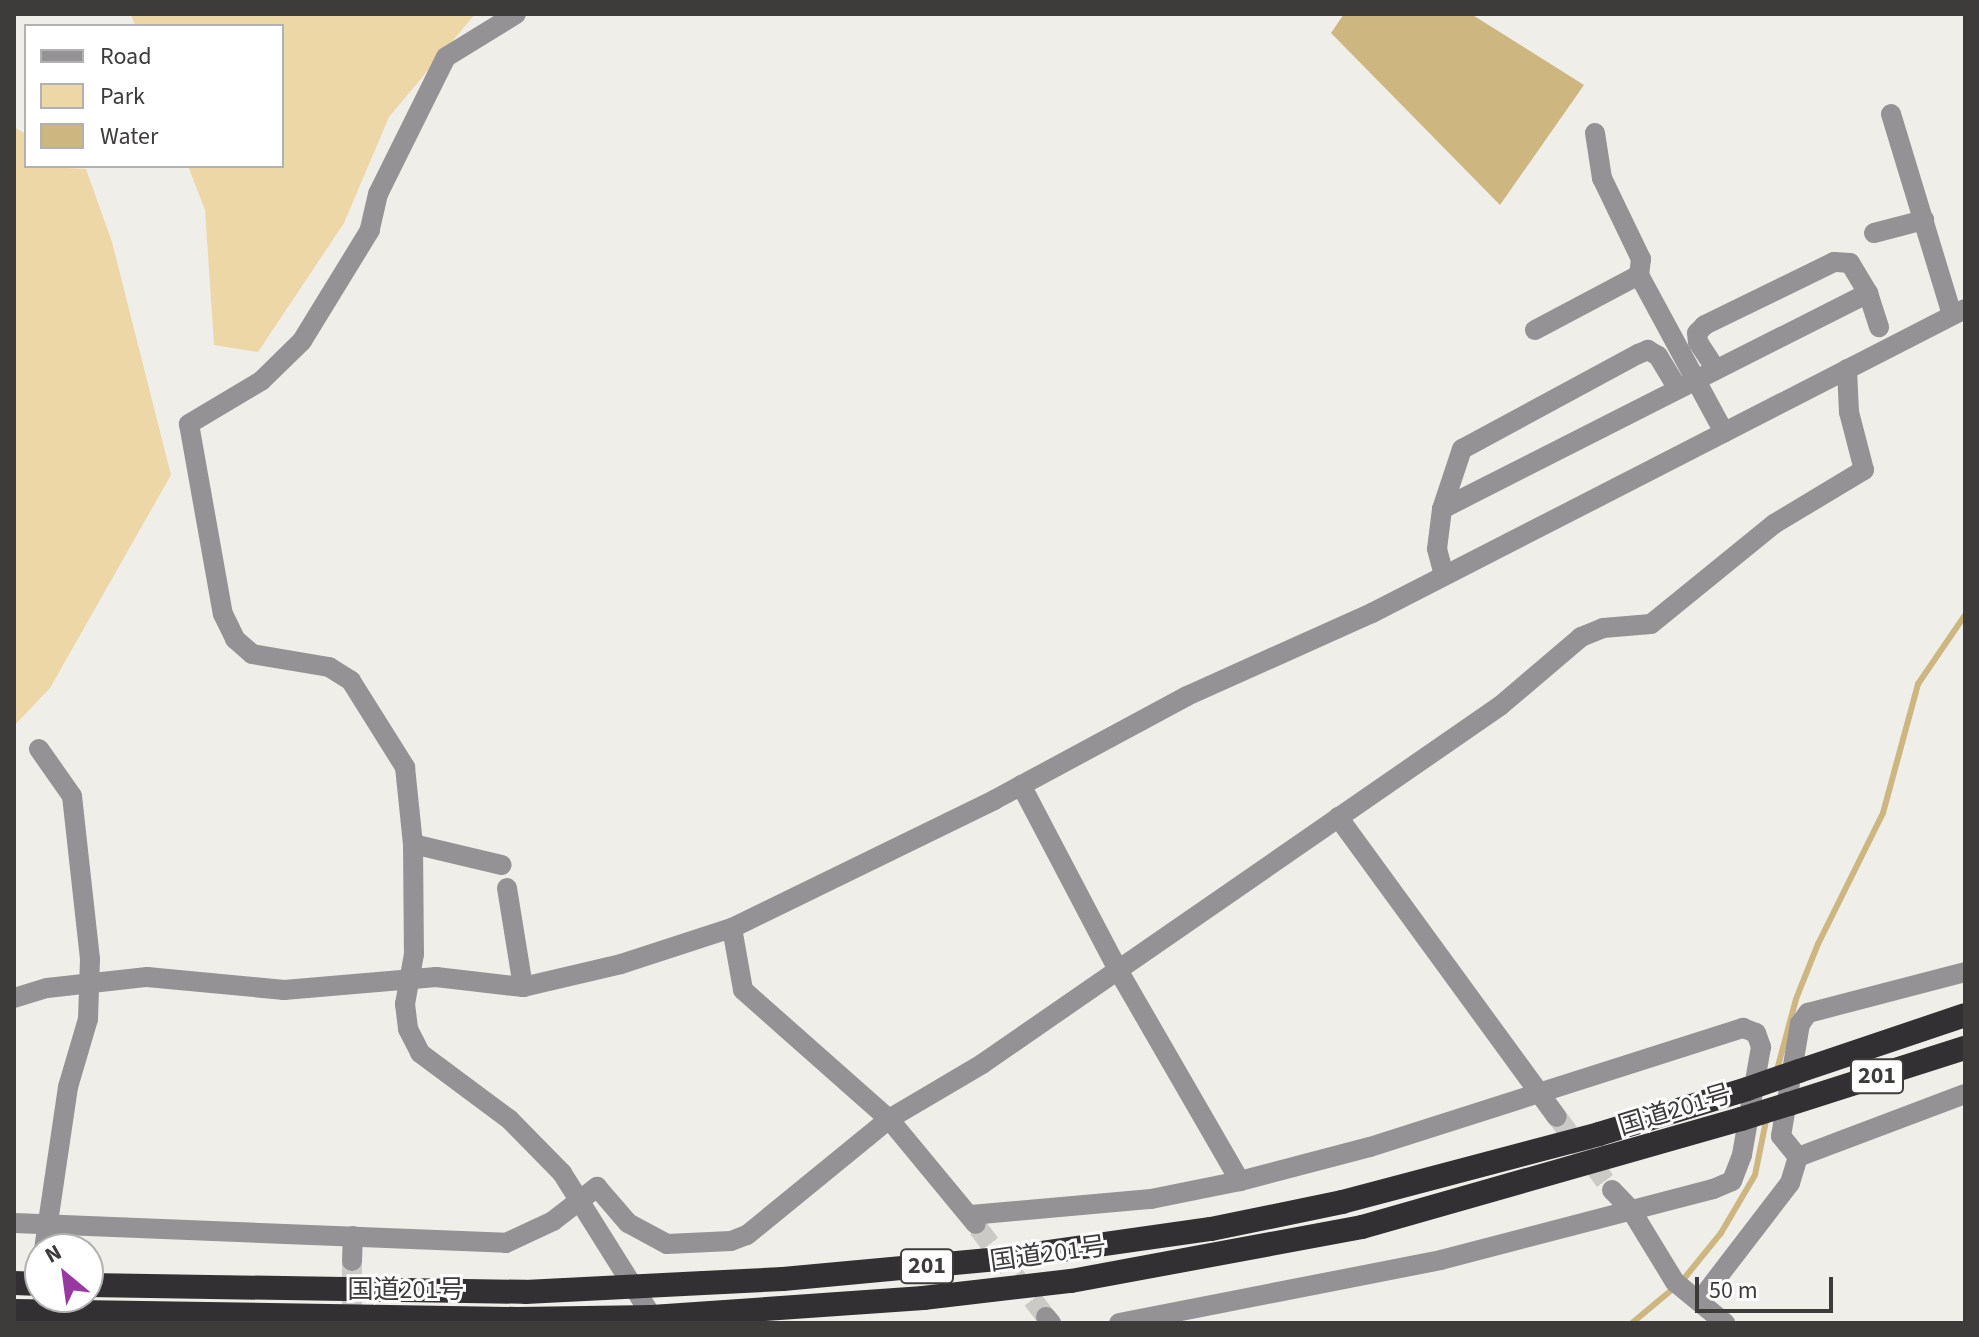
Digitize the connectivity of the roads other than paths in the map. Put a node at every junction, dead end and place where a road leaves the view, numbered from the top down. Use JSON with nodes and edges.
{"nodes":[{"id":1,"x":516,"y":14,"type":"edge"},
{"id":2,"x":1891,"y":114,"type":"dead end"},
{"id":3,"x":1595,"y":133,"type":"dead end"},
{"id":4,"x":1924,"y":220,"type":"junction"},
{"id":5,"x":1874,"y":233,"type":"dead end"},
{"id":6,"x":1639,"y":275,"type":"junction"},
{"id":7,"x":1868,"y":293,"type":"junction"},
{"id":8,"x":1959,"y":312,"type":"edge"},
{"id":9,"x":1879,"y":327,"type":"dead end"},
{"id":10,"x":1535,"y":330,"type":"dead end"},
{"id":11,"x":1847,"y":369,"type":"junction"},
{"id":12,"x":1716,"y":370,"type":"junction"},
{"id":13,"x":1687,"y":385,"type":"junction"},
{"id":14,"x":1724,"y":432,"type":"junction"},
{"id":15,"x":1442,"y":509,"type":"junction"},
{"id":16,"x":1444,"y":575,"type":"junction"},
{"id":17,"x":39,"y":749,"type":"dead end"},
{"id":18,"x":1021,"y":785,"type":"junction"},
{"id":19,"x":1338,"y":817,"type":"junction"},
{"id":20,"x":413,"y":844,"type":"junction"},
{"id":21,"x":502,"y":865,"type":"dead end"},
{"id":22,"x":507,"y":888,"type":"dead end"},
{"id":23,"x":732,"y":928,"type":"junction"},
{"id":24,"x":1118,"y":970,"type":"junction"},
{"id":25,"x":1965,"y":972,"type":"edge"},
{"id":26,"x":411,"y":980,"type":"junction"},
{"id":27,"x":90,"y":984,"type":"junction"},
{"id":28,"x":523,"y":987,"type":"junction"},
{"id":29,"x":14,"y":998,"type":"edge"},
{"id":30,"x":1965,"y":1015,"type":"edge"},
{"id":31,"x":1965,"y":1048,"type":"edge"},
{"id":32,"x":1541,"y":1090,"type":"junction"},
{"id":33,"x":1965,"y":1094,"type":"edge"},
{"id":34,"x":1557,"y":1117,"type":"tunnel mouth"},
{"id":35,"x":889,"y":1119,"type":"junction"},
{"id":36,"x":1798,"y":1157,"type":"junction"},
{"id":37,"x":1240,"y":1181,"type":"junction"},
{"id":38,"x":1612,"y":1190,"type":"tunnel mouth"},
{"id":39,"x":576,"y":1199,"type":"junction"},
{"id":40,"x":1631,"y":1210,"type":"junction"},
{"id":41,"x":14,"y":1223,"type":"edge"},
{"id":42,"x":44,"y":1223,"type":"junction"},
{"id":43,"x":44,"y":1233,"type":"edge"},
{"id":44,"x":353,"y":1236,"type":"junction"},
{"id":45,"x":352,"y":1261,"type":"tunnel mouth"},
{"id":46,"x":104,"y":1285,"type":"edge"},
{"id":47,"x":636,"y":1286,"type":"junction"},
{"id":48,"x":1698,"y":1296,"type":"junction"},
{"id":49,"x":14,"y":1311,"type":"edge"},
{"id":50,"x":654,"y":1320,"type":"edge"},
{"id":51,"x":1119,"y":1323,"type":"edge"},
{"id":52,"x":1725,"y":1323,"type":"edge"}],
"edges":[{"from":1,"to":20,"type":"street"},
{"from":2,"to":4,"type":"street"},
{"from":3,"to":6,"type":"street"},
{"from":4,"to":5,"type":"street"},
{"from":4,"to":8,"type":"street"},
{"from":6,"to":10,"type":"street"},
{"from":6,"to":13,"type":"street"},
{"from":7,"to":9,"type":"street"},
{"from":7,"to":12,"type":"street"},
{"from":7,"to":12,"type":"street"},
{"from":8,"to":11,"type":"street"},
{"from":11,"to":14,"type":"street"},
{"from":11,"to":19,"type":"street"},
{"from":12,"to":13,"type":"street"},
{"from":13,"to":14,"type":"street"},
{"from":13,"to":15,"type":"street"},
{"from":13,"to":15,"type":"street"},
{"from":14,"to":16,"type":"street"},
{"from":15,"to":16,"type":"street"},
{"from":16,"to":18,"type":"street"},
{"from":17,"to":27,"type":"street"},
{"from":18,"to":23,"type":"street"},
{"from":18,"to":24,"type":"street"},
{"from":19,"to":24,"type":"street"},
{"from":19,"to":32,"type":"street"},
{"from":20,"to":21,"type":"street"},
{"from":20,"to":26,"type":"street"},
{"from":22,"to":28,"type":"street"},
{"from":23,"to":28,"type":"street"},
{"from":23,"to":35,"type":"street"},
{"from":24,"to":35,"type":"street"},
{"from":24,"to":37,"type":"street"},
{"from":25,"to":36,"type":"street"},
{"from":26,"to":27,"type":"street"},
{"from":26,"to":28,"type":"street"},
{"from":26,"to":39,"type":"street"},
{"from":27,"to":29,"type":"street"},
{"from":27,"to":42,"type":"street"},
{"from":30,"to":47,"type":"highway","name":"国道201号","number":"201","bridge":true},
{"from":31,"to":50,"type":"highway","name":"国道201号","number":"201","bridge":true},
{"from":32,"to":34,"type":"street"},
{"from":32,"to":37,"type":"street"},
{"from":32,"to":40,"type":"street"},
{"from":33,"to":36,"type":"street"},
{"from":35,"to":37,"type":"street"},
{"from":35,"to":39,"type":"street"},
{"from":36,"to":48,"type":"street"},
{"from":38,"to":40,"type":"street"},
{"from":39,"to":44,"type":"street"},
{"from":39,"to":47,"type":"street"},
{"from":40,"to":48,"type":"street"},
{"from":40,"to":51,"type":"street"},
{"from":41,"to":42,"type":"street"},
{"from":42,"to":43,"type":"street"},
{"from":42,"to":44,"type":"street"},
{"from":44,"to":45,"type":"street"},
{"from":46,"to":47,"type":"highway","name":"国道201号","number":"201"},
{"from":47,"to":50,"type":"street"},
{"from":48,"to":52,"type":"street"},
{"from":49,"to":50,"type":"highway","name":"国道201号","number":"201"}]}
